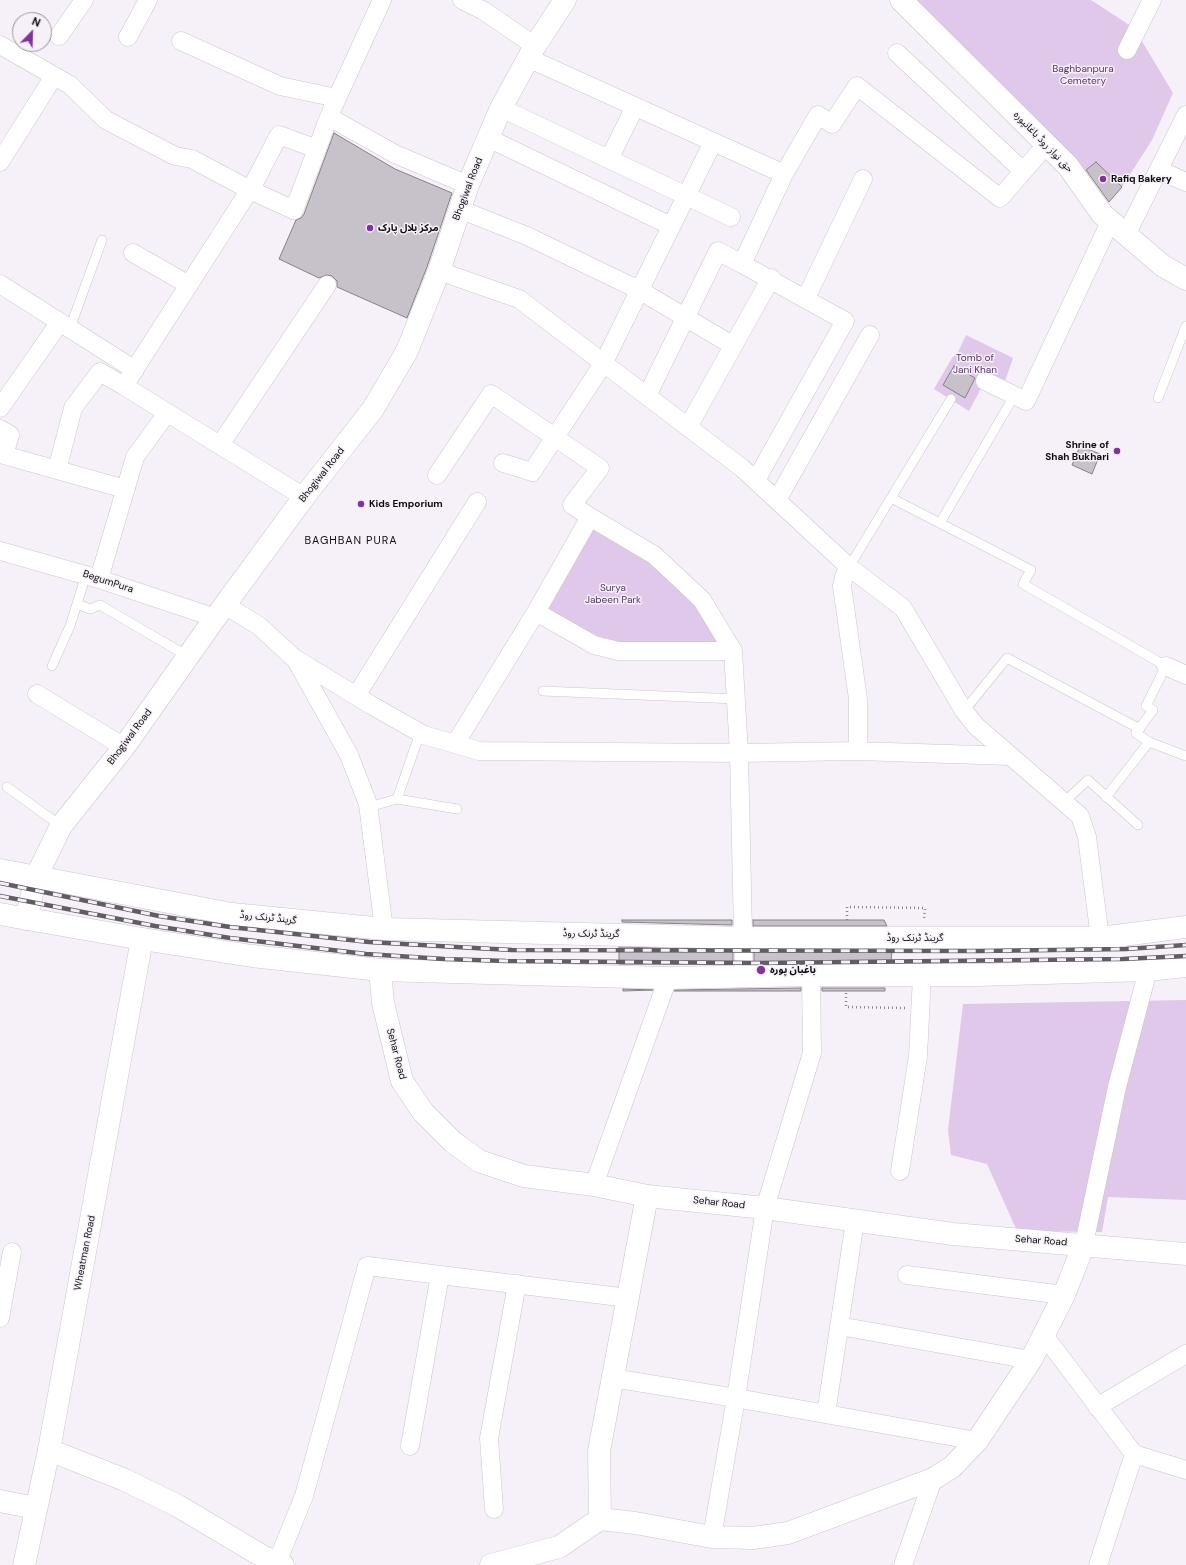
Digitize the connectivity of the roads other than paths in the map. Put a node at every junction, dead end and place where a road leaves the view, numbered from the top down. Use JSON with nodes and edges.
{"nodes":[{"id":1,"x":84,"y":0,"type":"edge"},
{"id":2,"x":148,"y":0,"type":"edge"},
{"id":3,"x":382,"y":0,"type":"edge"},
{"id":4,"x":462,"y":0,"type":"edge"},
{"id":5,"x":565,"y":0,"type":"edge"},
{"id":6,"x":901,"y":0,"type":"edge"},
{"id":7,"x":1152,"y":0,"type":"edge"},
{"id":8,"x":59,"y":36,"type":"dead end"},
{"id":9,"x":128,"y":38,"type":"dead end"},
{"id":10,"x":181,"y":41,"type":"dead end"},
{"id":11,"x":0,"y":45,"type":"edge"},
{"id":12,"x":1127,"y":50,"type":"dead end"},
{"id":13,"x":532,"y":52,"type":"junction"},
{"id":14,"x":897,"y":53,"type":"dead end"},
{"id":15,"x":54,"y":76,"type":"junction"},
{"id":16,"x":337,"y":98,"type":"junction"},
{"id":17,"x":636,"y":107,"type":"junction"},
{"id":18,"x":501,"y":108,"type":"junction"},
{"id":19,"x":1186,"y":115,"type":"edge"},
{"id":20,"x":329,"y":117,"type":"junction"},
{"id":21,"x":488,"y":138,"type":"junction"},
{"id":22,"x":713,"y":142,"type":"junction"},
{"id":23,"x":1046,"y":145,"type":"junction"},
{"id":24,"x":317,"y":148,"type":"junction"},
{"id":25,"x":2,"y":156,"type":"edge"},
{"id":26,"x":609,"y":159,"type":"junction"},
{"id":27,"x":1159,"y":170,"type":"junction"},
{"id":28,"x":1023,"y":171,"type":"junction"},
{"id":29,"x":784,"y":174,"type":"junction"},
{"id":30,"x":863,"y":179,"type":"dead end"},
{"id":31,"x":1186,"y":182,"type":"edge"},
{"id":32,"x":468,"y":185,"type":"junction"},
{"id":33,"x":250,"y":190,"type":"junction"},
{"id":34,"x":686,"y":195,"type":"junction"},
{"id":35,"x":460,"y":210,"type":"junction"},
{"id":36,"x":731,"y":217,"type":"dead end"},
{"id":37,"x":671,"y":226,"type":"junction"},
{"id":38,"x":1118,"y":228,"type":"junction"},
{"id":39,"x":102,"y":240,"type":"dead end"},
{"id":40,"x":133,"y":253,"type":"dead end"},
{"id":41,"x":742,"y":264,"type":"junction"},
{"id":42,"x":439,"y":271,"type":"junction"},
{"id":43,"x":771,"y":278,"type":"junction"},
{"id":44,"x":1186,"y":279,"type":"edge"},
{"id":45,"x":0,"y":284,"type":"edge"},
{"id":46,"x":189,"y":285,"type":"junction"},
{"id":47,"x":328,"y":285,"type":"dead end"},
{"id":48,"x":640,"y":290,"type":"junction"},
{"id":49,"x":806,"y":298,"type":"junction"},
{"id":50,"x":686,"y":317,"type":"junction"},
{"id":51,"x":64,"y":325,"type":"junction"},
{"id":52,"x":1186,"y":326,"type":"edge"},
{"id":53,"x":870,"y":335,"type":"dead end"},
{"id":54,"x":732,"y":345,"type":"junction"},
{"id":55,"x":602,"y":364,"type":"junction"},
{"id":56,"x":134,"y":370,"type":"junction"},
{"id":57,"x":985,"y":381,"type":"dead end"},
{"id":58,"x":124,"y":386,"type":"junction"},
{"id":59,"x":647,"y":396,"type":"junction"},
{"id":60,"x":1014,"y":396,"type":"junction"},
{"id":61,"x":1158,"y":398,"type":"dead end"},
{"id":62,"x":951,"y":399,"type":"dead end"},
{"id":63,"x":0,"y":408,"type":"edge"},
{"id":64,"x":167,"y":413,"type":"junction"},
{"id":65,"x":688,"y":427,"type":"junction"},
{"id":66,"x":0,"y":428,"type":"edge"},
{"id":67,"x":555,"y":437,"type":"junction"},
{"id":68,"x":220,"y":445,"type":"junction"},
{"id":69,"x":2,"y":454,"type":"edge"},
{"id":70,"x":503,"y":463,"type":"dead end"},
{"id":71,"x":57,"y":470,"type":"junction"},
{"id":72,"x":437,"y":475,"type":"dead end"},
{"id":73,"x":756,"y":480,"type":"junction"},
{"id":74,"x":125,"y":489,"type":"junction"},
{"id":75,"x":304,"y":497,"type":"junction"},
{"id":76,"x":891,"y":498,"type":"junction"},
{"id":77,"x":777,"y":500,"type":"junction"},
{"id":78,"x":477,"y":502,"type":"dead end"},
{"id":79,"x":590,"y":517,"type":"junction"},
{"id":80,"x":940,"y":523,"type":"junction"},
{"id":81,"x":0,"y":551,"type":"edge"},
{"id":82,"x":849,"y":567,"type":"junction"},
{"id":83,"x":93,"y":577,"type":"junction"},
{"id":84,"x":77,"y":604,"type":"junction"},
{"id":85,"x":536,"y":612,"type":"junction"},
{"id":86,"x":219,"y":613,"type":"junction"},
{"id":87,"x":733,"y":651,"type":"junction"},
{"id":88,"x":189,"y":657,"type":"junction"},
{"id":89,"x":294,"y":658,"type":"junction"},
{"id":90,"x":52,"y":666,"type":"dead end"},
{"id":91,"x":1166,"y":666,"type":"junction"},
{"id":92,"x":1186,"y":675,"type":"edge"},
{"id":93,"x":542,"y":691,"type":"dead end"},
{"id":94,"x":37,"y":694,"type":"dead end"},
{"id":95,"x":356,"y":696,"type":"junction"},
{"id":96,"x":737,"y":699,"type":"junction"},
{"id":97,"x":964,"y":711,"type":"junction"},
{"id":98,"x":1140,"y":729,"type":"junction"},
{"id":99,"x":420,"y":733,"type":"junction"},
{"id":100,"x":1149,"y":742,"type":"junction"},
{"id":101,"x":455,"y":744,"type":"junction"},
{"id":102,"x":124,"y":746,"type":"junction"},
{"id":103,"x":858,"y":751,"type":"junction"},
{"id":104,"x":739,"y":753,"type":"junction"},
{"id":105,"x":1009,"y":756,"type":"junction"},
{"id":106,"x":1186,"y":756,"type":"edge"},
{"id":107,"x":7,"y":787,"type":"dead end"},
{"id":108,"x":1106,"y":797,"type":"junction"},
{"id":109,"x":396,"y":799,"type":"junction"},
{"id":110,"x":1064,"y":802,"type":"junction"},
{"id":111,"x":369,"y":807,"type":"junction"},
{"id":112,"x":457,"y":809,"type":"dead end"},
{"id":113,"x":1138,"y":825,"type":"dead end"},
{"id":114,"x":61,"y":826,"type":"junction"},
{"id":115,"x":0,"y":870,"type":"edge"},
{"id":116,"x":36,"y":877,"type":"junction"},
{"id":117,"x":0,"y":914,"type":"edge"},
{"id":118,"x":26,"y":919,"type":"junction"},
{"id":119,"x":1186,"y":927,"type":"edge"},
{"id":120,"x":384,"y":930,"type":"junction"},
{"id":121,"x":744,"y":938,"type":"junction"},
{"id":122,"x":1100,"y":938,"type":"junction"},
{"id":123,"x":142,"y":939,"type":"junction"},
{"id":124,"x":1186,"y":966,"type":"edge"},
{"id":125,"x":380,"y":970,"type":"junction"},
{"id":126,"x":1148,"y":970,"type":"junction"},
{"id":127,"x":811,"y":975,"type":"junction"},
{"id":128,"x":922,"y":976,"type":"junction"},
{"id":129,"x":744,"y":977,"type":"junction"},
{"id":130,"x":668,"y":978,"type":"junction"},
{"id":131,"x":900,"y":1171,"type":"dead end"},
{"id":132,"x":594,"y":1185,"type":"junction"},
{"id":133,"x":648,"y":1196,"type":"junction"},
{"id":134,"x":765,"y":1208,"type":"junction"},
{"id":135,"x":855,"y":1220,"type":"junction"},
{"id":136,"x":1084,"y":1244,"type":"junction"},
{"id":137,"x":12,"y":1252,"type":"dead end"},
{"id":138,"x":1186,"y":1254,"type":"edge"},
{"id":139,"x":907,"y":1274,"type":"dead end"},
{"id":140,"x":440,"y":1275,"type":"junction"},
{"id":141,"x":517,"y":1284,"type":"junction"},
{"id":142,"x":1064,"y":1295,"type":"junction"},
{"id":143,"x":628,"y":1298,"type":"junction"},
{"id":144,"x":0,"y":1318,"type":"edge"},
{"id":145,"x":839,"y":1326,"type":"junction"},
{"id":146,"x":1043,"y":1334,"type":"junction"},
{"id":147,"x":1186,"y":1354,"type":"edge"},
{"id":148,"x":1031,"y":1360,"type":"junction"},
{"id":149,"x":612,"y":1378,"type":"junction"},
{"id":150,"x":736,"y":1398,"type":"junction"},
{"id":151,"x":1097,"y":1407,"type":"junction"},
{"id":152,"x":826,"y":1414,"type":"junction"},
{"id":153,"x":977,"y":1441,"type":"junction"},
{"id":154,"x":410,"y":1446,"type":"dead end"},
{"id":155,"x":49,"y":1450,"type":"junction"},
{"id":156,"x":1134,"y":1454,"type":"junction"},
{"id":157,"x":1186,"y":1470,"type":"edge"},
{"id":158,"x":933,"y":1479,"type":"junction"},
{"id":159,"x":0,"y":1501,"type":"edge"},
{"id":160,"x":36,"y":1508,"type":"junction"},
{"id":161,"x":494,"y":1510,"type":"dead end"},
{"id":162,"x":600,"y":1519,"type":"junction"},
{"id":163,"x":712,"y":1537,"type":"junction"},
{"id":164,"x":279,"y":1564,"type":"edge"},
{"id":165,"x":24,"y":1565,"type":"edge"},
{"id":166,"x":491,"y":1565,"type":"edge"},
{"id":167,"x":903,"y":1565,"type":"edge"},
{"id":168,"x":1098,"y":1565,"type":"edge"}],
"edges":[{"from":1,"to":8,"type":"street"},
{"from":2,"to":9,"type":"street"},
{"from":3,"to":16,"type":"street"},
{"from":4,"to":13,"type":"street"},
{"from":5,"to":13,"type":"main road","name":"Bhogiwal Road"},
{"from":6,"to":23,"type":"main road","name":"حق نواز روڈ باغانپورہ"},
{"from":7,"to":12,"type":"street"},
{"from":10,"to":16,"type":"street"},
{"from":11,"to":15,"type":"street"},
{"from":13,"to":17,"type":"street"},
{"from":13,"to":18,"type":"main road","name":"Bhogiwal Road"},
{"from":14,"to":28,"type":"street"},
{"from":15,"to":25,"type":"street"},
{"from":15,"to":33,"type":"street"},
{"from":16,"to":20,"type":"street"},
{"from":17,"to":22,"type":"street"},
{"from":17,"to":26,"type":"street"},
{"from":18,"to":21,"type":"main road","name":"Bhogiwal Road"},
{"from":18,"to":26,"type":"street"},
{"from":19,"to":27,"type":"street"},
{"from":20,"to":24,"type":"street"},
{"from":20,"to":32,"type":"street"},
{"from":21,"to":32,"type":"main road","name":"Bhogiwal Road"},
{"from":21,"to":37,"type":"street"},
{"from":22,"to":29,"type":"street"},
{"from":22,"to":34,"type":"street"},
{"from":23,"to":28,"type":"street"},
{"from":23,"to":38,"type":"main road","name":"حق نواز روڈ باغانپورہ"},
{"from":24,"to":33,"type":"street"},
{"from":24,"to":33,"type":"street"},
{"from":26,"to":34,"type":"street"},
{"from":27,"to":31,"type":"street"},
{"from":27,"to":38,"type":"street"},
{"from":28,"to":29,"type":"street"},
{"from":29,"to":41,"type":"street"},
{"from":30,"to":49,"type":"street"},
{"from":32,"to":35,"type":"main road","name":"Bhogiwal Road"},
{"from":33,"to":46,"type":"street"},
{"from":34,"to":36,"type":"street"},
{"from":34,"to":37,"type":"street"},
{"from":35,"to":42,"type":"main road","name":"Bhogiwal Road"},
{"from":35,"to":48,"type":"street"},
{"from":37,"to":48,"type":"street"},
{"from":38,"to":44,"type":"main road","name":"حق نواز روڈ باغانپورہ"},
{"from":38,"to":60,"type":"street"},
{"from":39,"to":51,"type":"lane"},
{"from":40,"to":46,"type":"street"},
{"from":41,"to":43,"type":"street"},
{"from":41,"to":50,"type":"street"},
{"from":42,"to":55,"type":"street"},
{"from":42,"to":75,"type":"main road","name":"Bhogiwal Road"},
{"from":43,"to":49,"type":"street"},
{"from":43,"to":54,"type":"street"},
{"from":45,"to":51,"type":"street"},
{"from":46,"to":56,"type":"street"},
{"from":47,"to":68,"type":"street"},
{"from":48,"to":50,"type":"street"},
{"from":48,"to":55,"type":"street"},
{"from":49,"to":73,"type":"street"},
{"from":50,"to":54,"type":"street"},
{"from":50,"to":59,"type":"street"},
{"from":51,"to":56,"type":"street"},
{"from":51,"to":63,"type":"street"},
{"from":52,"to":61,"type":"lane"},
{"from":53,"to":77,"type":"street"},
{"from":54,"to":65,"type":"street"},
{"from":55,"to":59,"type":"street"},
{"from":55,"to":67,"type":"street"},
{"from":56,"to":58,"type":"street"},
{"from":57,"to":60,"type":"street"},
{"from":58,"to":64,"type":"street"},
{"from":58,"to":71,"type":"street"},
{"from":59,"to":65,"type":"street"},
{"from":60,"to":80,"type":"lane"},
{"from":62,"to":76,"type":"lane"},
{"from":64,"to":68,"type":"street"},
{"from":64,"to":74,"type":"street"},
{"from":65,"to":73,"type":"street"},
{"from":66,"to":69,"type":"street"},
{"from":67,"to":70,"type":"street"},
{"from":67,"to":72,"type":"street"},
{"from":67,"to":79,"type":"street"},
{"from":68,"to":75,"type":"street"},
{"from":69,"to":71,"type":"street"},
{"from":71,"to":74,"type":"street"},
{"from":73,"to":77,"type":"street"},
{"from":74,"to":83,"type":"street"},
{"from":75,"to":86,"type":"main road","name":"Bhogiwal Road"},
{"from":76,"to":80,"type":"lane"},
{"from":76,"to":82,"type":"lane"},
{"from":77,"to":82,"type":"street"},
{"from":78,"to":95,"type":"street"},
{"from":79,"to":85,"type":"street"},
{"from":79,"to":87,"type":"street"},
{"from":80,"to":91,"type":"lane"},
{"from":81,"to":83,"type":"street","name":"BegumPura"},
{"from":82,"to":97,"type":"street"},
{"from":82,"to":103,"type":"street"},
{"from":83,"to":84,"type":"lane"},
{"from":83,"to":86,"type":"street","name":"BegumPura"},
{"from":84,"to":88,"type":"lane"},
{"from":84,"to":90,"type":"lane"},
{"from":85,"to":87,"type":"street"},
{"from":85,"to":101,"type":"street"},
{"from":86,"to":88,"type":"main road","name":"Bhogiwal Road"},
{"from":86,"to":89,"type":"street","name":"BegumPura"},
{"from":87,"to":96,"type":"street"},
{"from":88,"to":102,"type":"main road","name":"Bhogiwal Road"},
{"from":89,"to":95,"type":"street"},
{"from":89,"to":111,"type":"street"},
{"from":91,"to":92,"type":"street"},
{"from":91,"to":98,"type":"lane"},
{"from":93,"to":96,"type":"lane"},
{"from":94,"to":102,"type":"street"},
{"from":95,"to":99,"type":"street"},
{"from":96,"to":104,"type":"street"},
{"from":97,"to":98,"type":"lane"},
{"from":97,"to":105,"type":"street"},
{"from":98,"to":100,"type":"lane"},
{"from":99,"to":101,"type":"street"},
{"from":99,"to":109,"type":"lane"},
{"from":100,"to":106,"type":"lane"},
{"from":100,"to":108,"type":"lane"},
{"from":101,"to":104,"type":"street"},
{"from":102,"to":114,"type":"main road","name":"Bhogiwal Road"},
{"from":103,"to":104,"type":"street"},
{"from":103,"to":105,"type":"street"},
{"from":104,"to":121,"type":"street"},
{"from":105,"to":110,"type":"street"},
{"from":107,"to":114,"type":"lane"},
{"from":108,"to":110,"type":"lane"},
{"from":108,"to":113,"type":"lane"},
{"from":109,"to":111,"type":"lane"},
{"from":109,"to":112,"type":"lane"},
{"from":110,"to":122,"type":"street"},
{"from":111,"to":120,"type":"street"},
{"from":114,"to":116,"type":"main road","name":"Bhogiwal Road"},
{"from":115,"to":116,"type":"main road","name":"گرینڈ ٹرنک روڈ"},
{"from":116,"to":118,"type":"main road","name":"Bhogiwal Road"},
{"from":116,"to":120,"type":"main road","name":"گرینڈ ٹرنک روڈ"},
{"from":117,"to":118,"type":"main road"},
{"from":118,"to":123,"type":"main road"},
{"from":119,"to":122,"type":"main road","name":"گرینڈ ٹرنک روڈ"},
{"from":120,"to":121,"type":"main road","name":"گرینڈ ٹرنک روڈ"},
{"from":121,"to":122,"type":"main road","name":"گرینڈ ٹرنک روڈ"},
{"from":121,"to":129,"type":"street"},
{"from":123,"to":125,"type":"main road"},
{"from":123,"to":155,"type":"main road","name":"Wheatman Road"},
{"from":124,"to":126,"type":"main road"},
{"from":125,"to":130,"type":"main road"},
{"from":125,"to":132,"type":"main road","name":"Sehar Road"},
{"from":126,"to":128,"type":"main road"},
{"from":126,"to":136,"type":"street"},
{"from":127,"to":128,"type":"main road"},
{"from":127,"to":129,"type":"main road"},
{"from":127,"to":134,"type":"street"},
{"from":128,"to":131,"type":"street"},
{"from":129,"to":130,"type":"main road"},
{"from":130,"to":132,"type":"street"},
{"from":132,"to":133,"type":"main road","name":"Sehar Road"},
{"from":133,"to":134,"type":"main road","name":"Sehar Road"},
{"from":133,"to":143,"type":"main road"},
{"from":134,"to":135,"type":"main road","name":"Sehar Road"},
{"from":134,"to":150,"type":"street"},
{"from":135,"to":136,"type":"main road","name":"Sehar Road"},
{"from":135,"to":145,"type":"street"},
{"from":136,"to":138,"type":"main road","name":"Sehar Road"},
{"from":136,"to":142,"type":"main road"},
{"from":137,"to":144,"type":"street"},
{"from":139,"to":142,"type":"street"},
{"from":140,"to":141,"type":"street"},
{"from":140,"to":154,"type":"street"},
{"from":140,"to":164,"type":"street"},
{"from":141,"to":143,"type":"street"},
{"from":141,"to":161,"type":"street"},
{"from":142,"to":146,"type":"main road"},
{"from":143,"to":149,"type":"main road"},
{"from":145,"to":148,"type":"street"},
{"from":145,"to":152,"type":"street"},
{"from":146,"to":148,"type":"main road"},
{"from":146,"to":151,"type":"street"},
{"from":147,"to":151,"type":"street"},
{"from":148,"to":153,"type":"main road"},
{"from":149,"to":150,"type":"street"},
{"from":149,"to":162,"type":"main road"},
{"from":150,"to":152,"type":"street"},
{"from":150,"to":163,"type":"street"},
{"from":151,"to":156,"type":"street"},
{"from":152,"to":153,"type":"street"},
{"from":153,"to":158,"type":"main road"},
{"from":155,"to":160,"type":"main road","name":"Wheatman Road"},
{"from":155,"to":164,"type":"main road"},
{"from":156,"to":157,"type":"street"},
{"from":156,"to":168,"type":"street"},
{"from":158,"to":163,"type":"main road"},
{"from":158,"to":167,"type":"street"},
{"from":159,"to":160,"type":"main road"},
{"from":160,"to":165,"type":"main road","name":"Wheatman Road"},
{"from":162,"to":163,"type":"main road"},
{"from":162,"to":166,"type":"main road"}]}
